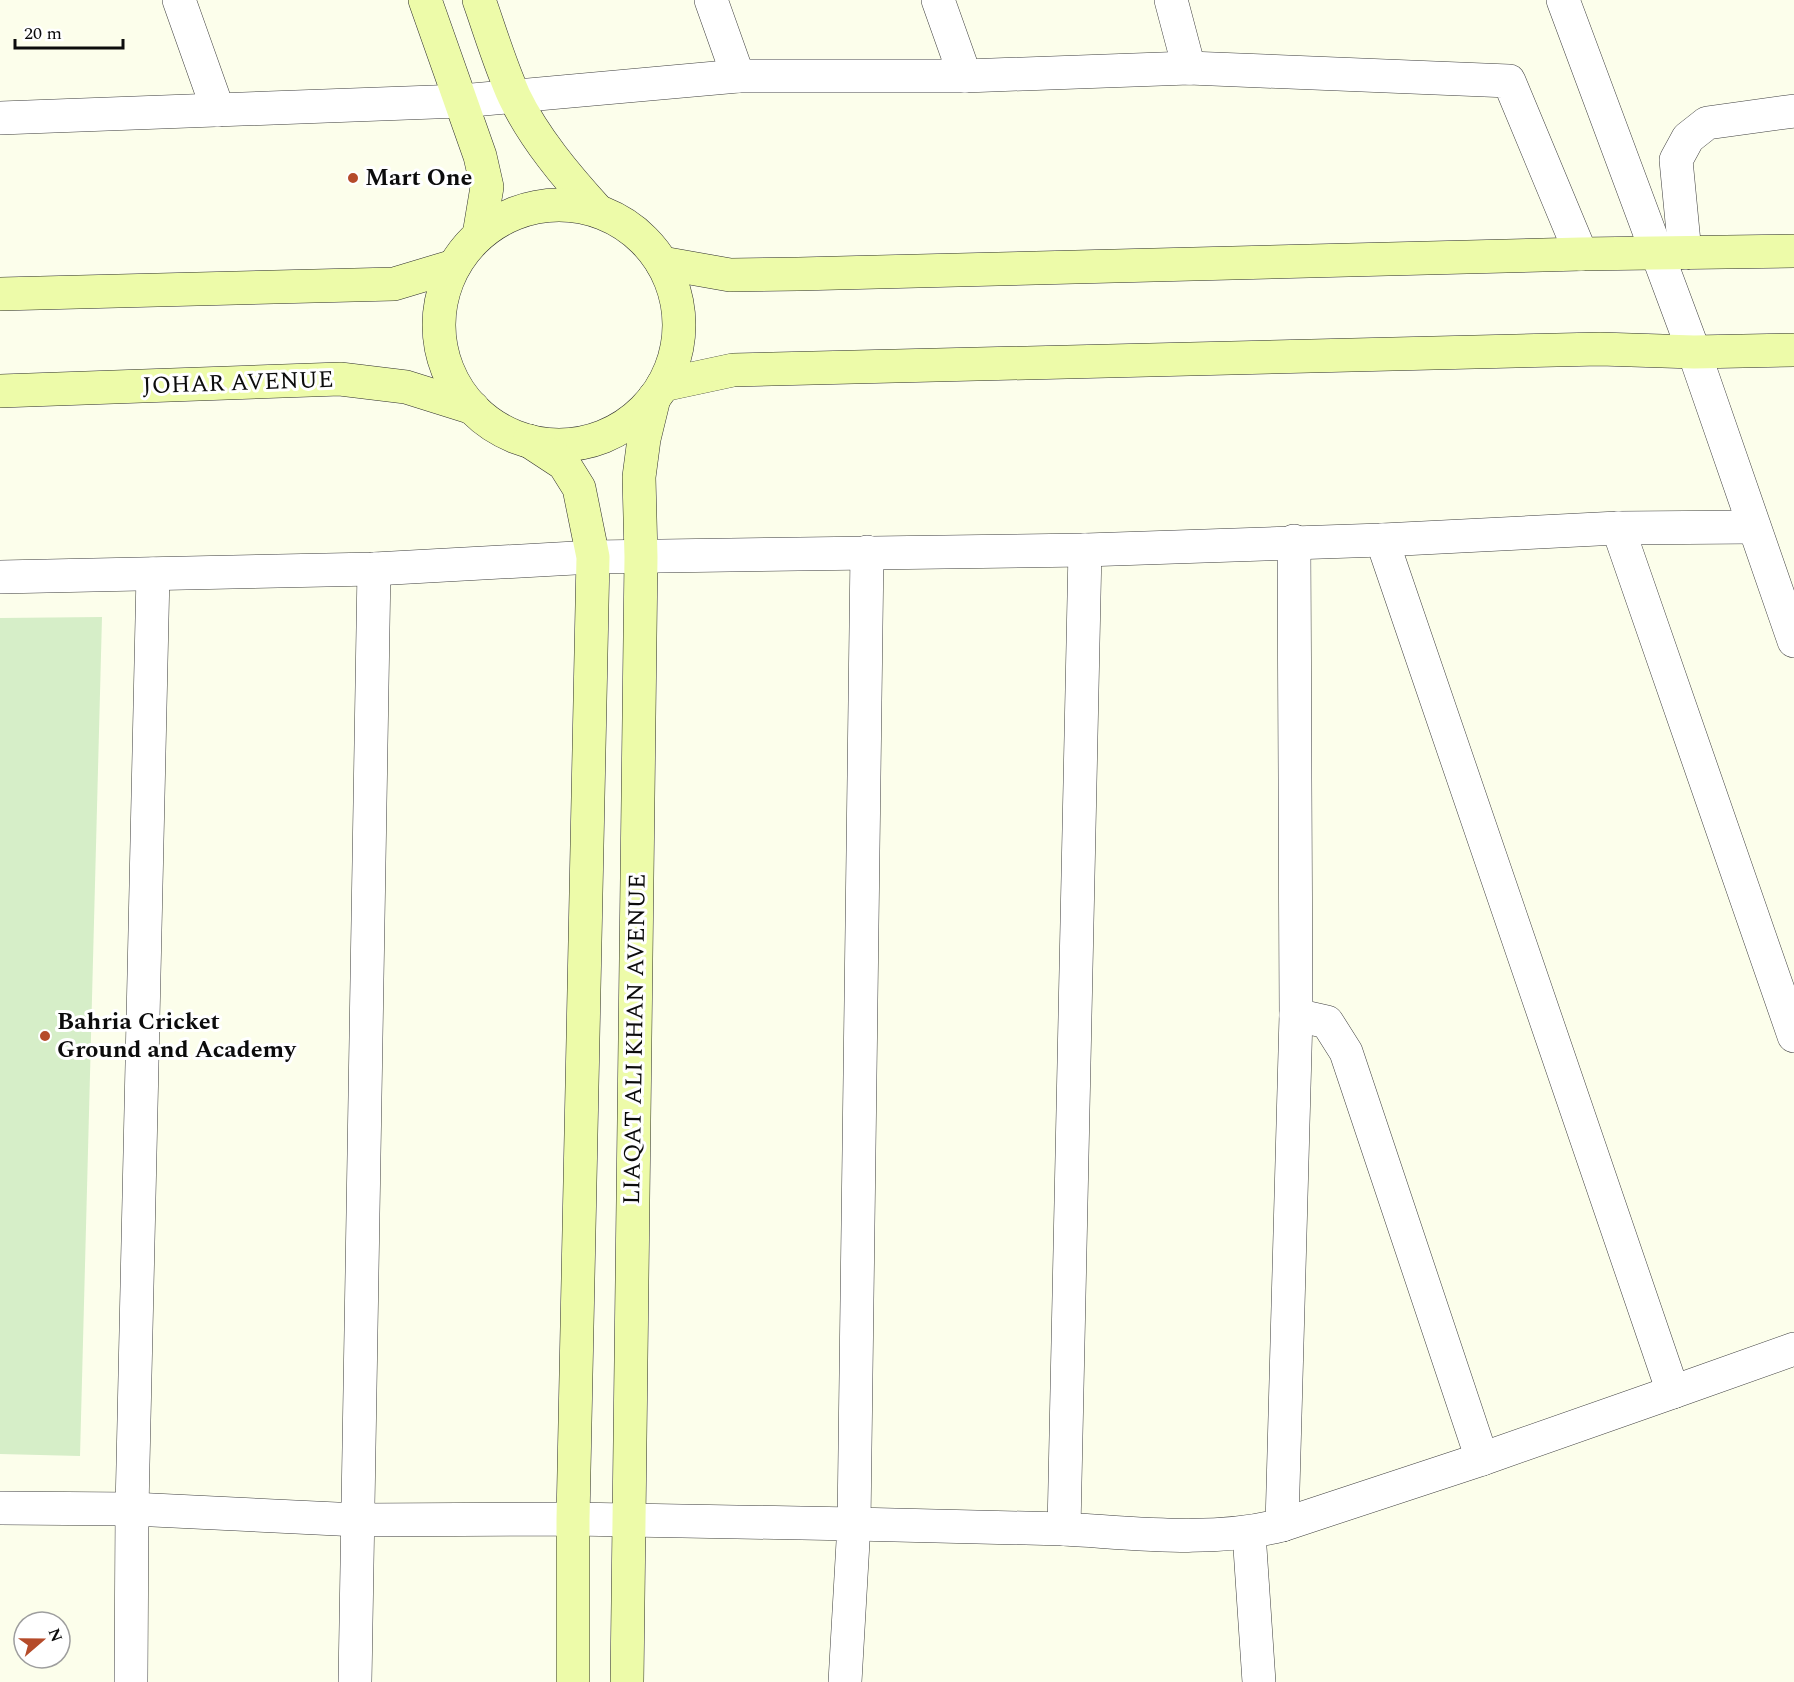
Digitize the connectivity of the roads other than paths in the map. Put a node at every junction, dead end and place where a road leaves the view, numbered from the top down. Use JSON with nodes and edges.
{"nodes":[{"id":1,"x":179,"y":0,"type":"edge"},
{"id":2,"x":425,"y":0,"type":"edge"},
{"id":3,"x":479,"y":0,"type":"edge"},
{"id":4,"x":711,"y":0,"type":"edge"},
{"id":5,"x":938,"y":0,"type":"edge"},
{"id":6,"x":1171,"y":0,"type":"edge"},
{"id":7,"x":1563,"y":0,"type":"edge"},
{"id":8,"x":1189,"y":68,"type":"junction"},
{"id":9,"x":738,"y":76,"type":"junction"},
{"id":10,"x":965,"y":76,"type":"junction"},
{"id":11,"x":514,"y":95,"type":"junction"},
{"id":12,"x":461,"y":101,"type":"junction"},
{"id":13,"x":219,"y":110,"type":"junction"},
{"id":14,"x":1794,"y":111,"type":"edge"},
{"id":15,"x":0,"y":118,"type":"edge"},
{"id":16,"x":598,"y":211,"type":"junction"},
{"id":17,"x":479,"y":235,"type":"junction"},
{"id":18,"x":1794,"y":251,"type":"edge"},
{"id":19,"x":1670,"y":253,"type":"junction"},
{"id":20,"x":1581,"y":254,"type":"junction"},
{"id":21,"x":662,"y":263,"type":"junction"},
{"id":22,"x":454,"y":266,"type":"junction"},
{"id":23,"x":0,"y":294,"type":"edge"},
{"id":24,"x":1794,"y":350,"type":"edge"},
{"id":25,"x":1694,"y":352,"type":"junction"},
{"id":26,"x":0,"y":391,"type":"edge"},
{"id":27,"x":659,"y":392,"type":"junction"},
{"id":28,"x":473,"y":408,"type":"junction"},
{"id":29,"x":530,"y":441,"type":"junction"},
{"id":30,"x":1754,"y":527,"type":"junction"},
{"id":31,"x":1618,"y":528,"type":"junction"},
{"id":32,"x":1382,"y":540,"type":"junction"},
{"id":33,"x":1294,"y":541,"type":"junction"},
{"id":34,"x":1085,"y":550,"type":"junction"},
{"id":35,"x":867,"y":552,"type":"junction"},
{"id":36,"x":593,"y":557,"type":"junction"},
{"id":37,"x":641,"y":557,"type":"junction"},
{"id":38,"x":374,"y":569,"type":"junction"},
{"id":39,"x":153,"y":574,"type":"junction"},
{"id":40,"x":0,"y":577,"type":"edge"},
{"id":41,"x":1794,"y":641,"type":"edge"},
{"id":42,"x":1296,"y":1015,"type":"junction"},
{"id":43,"x":1794,"y":1036,"type":"edge"},
{"id":44,"x":1794,"y":1349,"type":"edge"},
{"id":45,"x":1673,"y":1392,"type":"junction"},
{"id":46,"x":1482,"y":1459,"type":"junction"},
{"id":47,"x":0,"y":1508,"type":"edge"},
{"id":48,"x":132,"y":1509,"type":"junction"},
{"id":49,"x":573,"y":1519,"type":"junction"},
{"id":50,"x":629,"y":1519,"type":"junction"},
{"id":51,"x":358,"y":1520,"type":"junction"},
{"id":52,"x":854,"y":1524,"type":"junction"},
{"id":53,"x":1282,"y":1525,"type":"junction"},
{"id":54,"x":1064,"y":1530,"type":"junction"},
{"id":55,"x":1249,"y":1533,"type":"junction"},
{"id":56,"x":131,"y":1682,"type":"edge"},
{"id":57,"x":355,"y":1682,"type":"edge"},
{"id":58,"x":573,"y":1682,"type":"edge"},
{"id":59,"x":627,"y":1682,"type":"edge"},
{"id":60,"x":845,"y":1682,"type":"edge"},
{"id":61,"x":1259,"y":1682,"type":"edge"}],
"edges":[{"from":1,"to":13,"type":"street"},
{"from":2,"to":12,"type":"street"},
{"from":3,"to":11,"type":"street"},
{"from":4,"to":9,"type":"street"},
{"from":5,"to":10,"type":"street"},
{"from":6,"to":8,"type":"street"},
{"from":7,"to":19,"type":"street"},
{"from":8,"to":10,"type":"street"},
{"from":8,"to":20,"type":"street"},
{"from":9,"to":10,"type":"street"},
{"from":9,"to":11,"type":"street"},
{"from":11,"to":12,"type":"street"},
{"from":11,"to":16,"type":"street"},
{"from":12,"to":13,"type":"street"},
{"from":12,"to":17,"type":"street"},
{"from":13,"to":15,"type":"street"},
{"from":14,"to":19,"type":"street"},
{"from":16,"to":17,"type":"street"},
{"from":16,"to":21,"type":"street","name":"LIAQAT ALI KHAN AVENUE"},
{"from":17,"to":22,"type":"street"},
{"from":18,"to":19,"type":"street"},
{"from":19,"to":20,"type":"street"},
{"from":19,"to":25,"type":"street"},
{"from":20,"to":21,"type":"street"},
{"from":21,"to":27,"type":"street","name":"LIAQAT ALI KHAN AVENUE"},
{"from":22,"to":23,"type":"street"},
{"from":22,"to":28,"type":"street"},
{"from":24,"to":25,"type":"street"},
{"from":25,"to":27,"type":"street"},
{"from":25,"to":30,"type":"street"},
{"from":26,"to":28,"type":"street","name":"JOHAR AVENUE"},
{"from":27,"to":29,"type":"street"},
{"from":27,"to":37,"type":"street","name":"LIAQAT ALI KHAN AVENUE"},
{"from":28,"to":29,"type":"street"},
{"from":29,"to":36,"type":"street"},
{"from":30,"to":31,"type":"street"},
{"from":30,"to":41,"type":"street"},
{"from":31,"to":32,"type":"street"},
{"from":31,"to":43,"type":"street"},
{"from":32,"to":33,"type":"street"},
{"from":32,"to":45,"type":"street"},
{"from":33,"to":34,"type":"street"},
{"from":33,"to":42,"type":"street"},
{"from":34,"to":35,"type":"street"},
{"from":34,"to":54,"type":"street"},
{"from":35,"to":37,"type":"street"},
{"from":35,"to":52,"type":"street"},
{"from":36,"to":37,"type":"street"},
{"from":36,"to":38,"type":"street"},
{"from":36,"to":49,"type":"street"},
{"from":37,"to":50,"type":"street","name":"LIAQAT ALI KHAN AVENUE"},
{"from":38,"to":39,"type":"street"},
{"from":38,"to":51,"type":"street"},
{"from":39,"to":40,"type":"street"},
{"from":39,"to":48,"type":"street"},
{"from":42,"to":46,"type":"street"},
{"from":42,"to":53,"type":"street"},
{"from":44,"to":45,"type":"street"},
{"from":45,"to":46,"type":"street"},
{"from":46,"to":53,"type":"street"},
{"from":47,"to":48,"type":"street"},
{"from":48,"to":51,"type":"street"},
{"from":48,"to":56,"type":"street"},
{"from":49,"to":50,"type":"street"},
{"from":49,"to":51,"type":"street"},
{"from":49,"to":58,"type":"street"},
{"from":50,"to":52,"type":"street"},
{"from":50,"to":59,"type":"street","name":"LIAQAT ALI KHAN AVENUE"},
{"from":51,"to":57,"type":"street"},
{"from":52,"to":54,"type":"street"},
{"from":52,"to":60,"type":"street"},
{"from":53,"to":55,"type":"street"},
{"from":54,"to":55,"type":"street"},
{"from":55,"to":61,"type":"street"}]}
